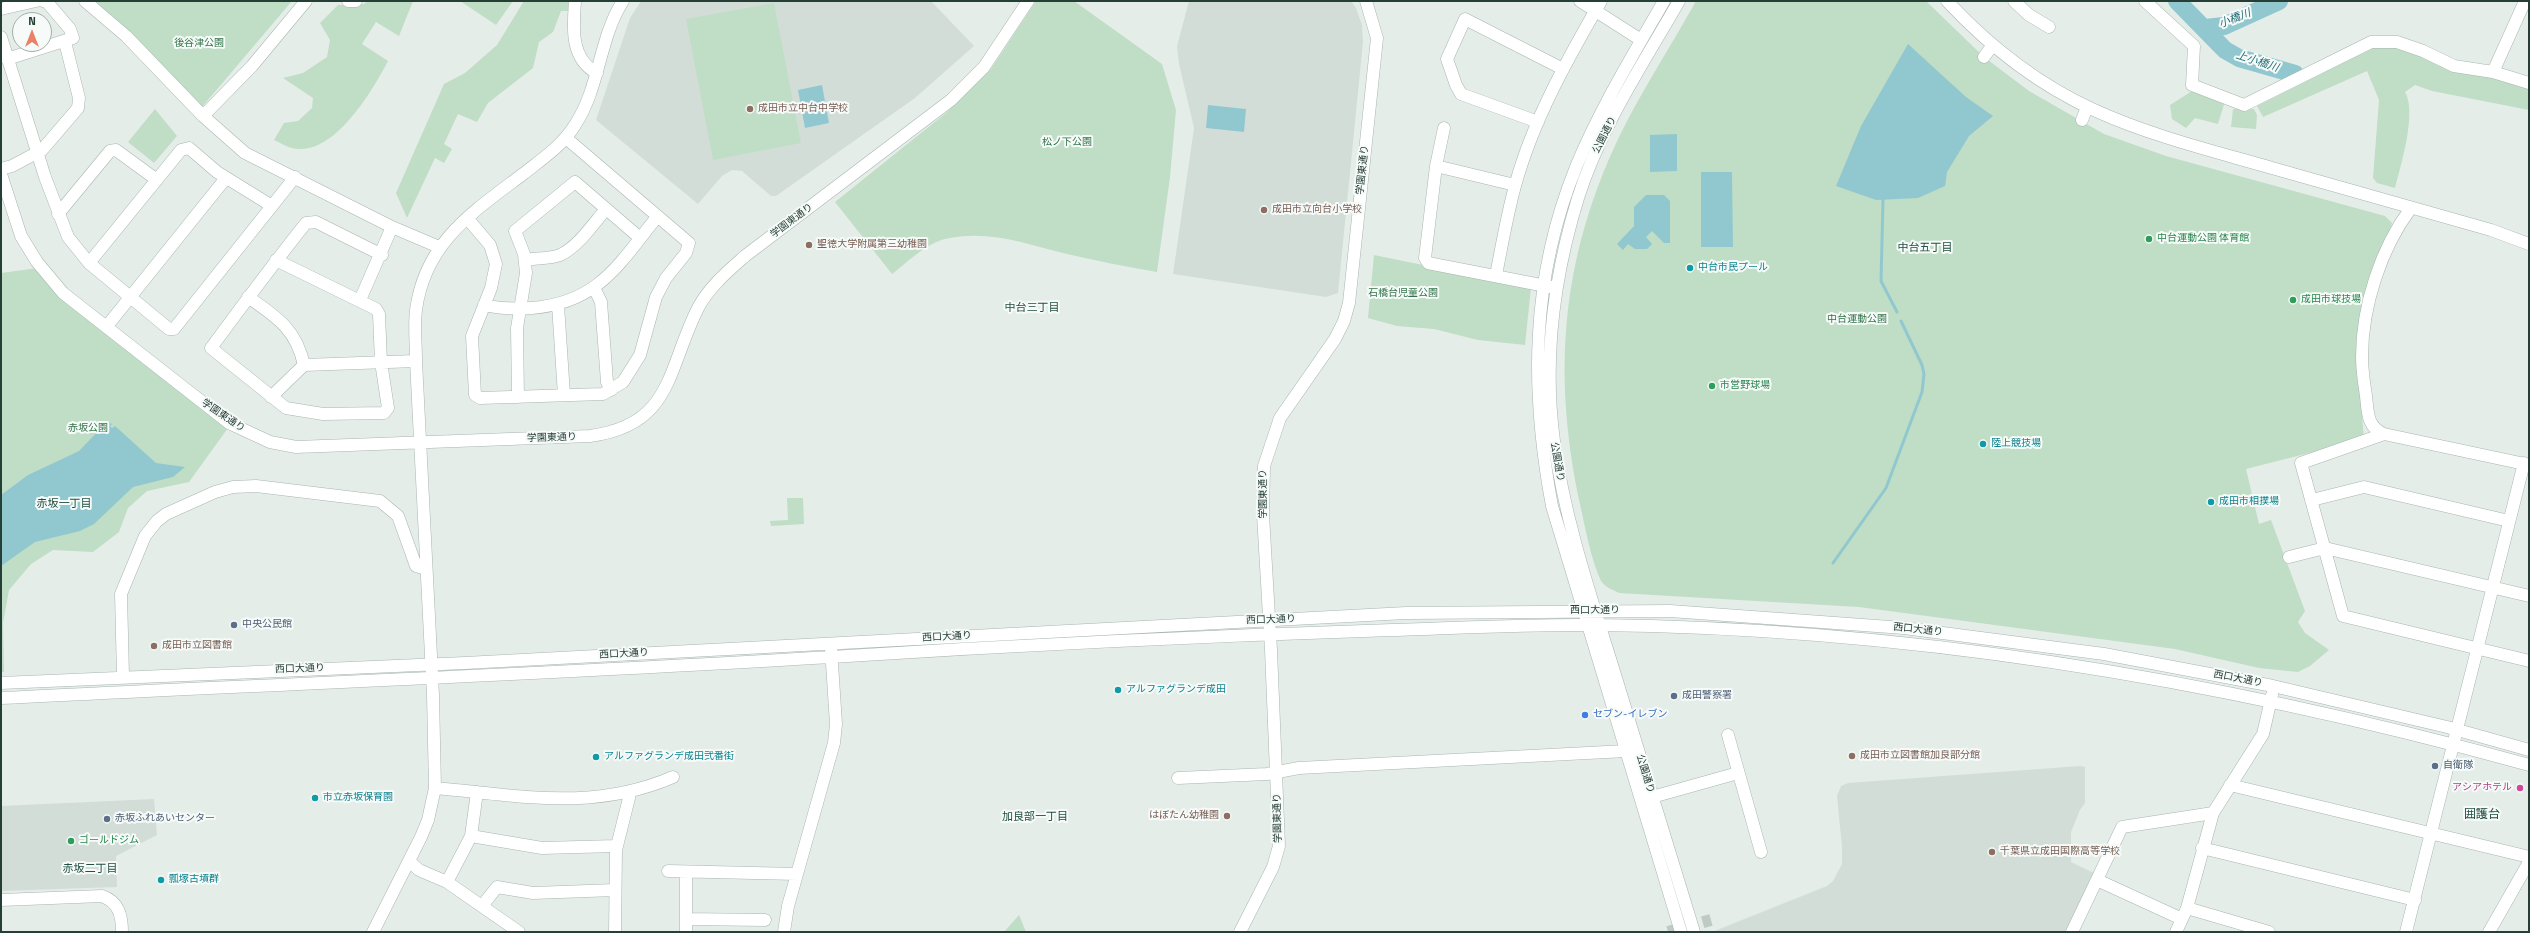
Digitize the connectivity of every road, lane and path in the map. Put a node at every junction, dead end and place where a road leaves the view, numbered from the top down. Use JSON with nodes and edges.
{"nodes":[{"id":1,"x":36,"y":1,"type":"edge"},
{"id":2,"x":42,"y":1,"type":"edge"},
{"id":3,"x":86,"y":1,"type":"edge"},
{"id":4,"x":306,"y":1,"type":"edge"},
{"id":5,"x":348,"y":1,"type":"edge"},
{"id":6,"x":356,"y":1,"type":"edge"},
{"id":7,"x":575,"y":1,"type":"edge"},
{"id":8,"x":623,"y":1,"type":"edge"},
{"id":9,"x":1028,"y":1,"type":"edge"},
{"id":10,"x":1366,"y":1,"type":"edge"},
{"id":11,"x":1580,"y":1,"type":"edge"},
{"id":12,"x":1664,"y":1,"type":"edge"},
{"id":13,"x":1679,"y":1,"type":"edge"},
{"id":14,"x":1947,"y":1,"type":"edge"},
{"id":15,"x":2014,"y":1,"type":"edge"},
{"id":16,"x":2145,"y":1,"type":"edge"},
{"id":17,"x":2525,"y":1,"type":"edge"},
{"id":18,"x":1598,"y":6,"type":"edge"},
{"id":19,"x":1,"y":9,"type":"edge"},
{"id":20,"x":2049,"y":27,"type":"dead end"},
{"id":21,"x":1,"y":37,"type":"edge"},
{"id":22,"x":1641,"y":40,"type":"junction"},
{"id":23,"x":65,"y":42,"type":"junction"},
{"id":24,"x":1992,"y":46,"type":"junction"},
{"id":25,"x":1984,"y":57,"type":"dead end"},
{"id":26,"x":7,"y":59,"type":"junction"},
{"id":27,"x":1563,"y":69,"type":"junction"},
{"id":28,"x":2493,"y":72,"type":"junction"},
{"id":29,"x":597,"y":73,"type":"junction"},
{"id":30,"x":2529,"y":83,"type":"edge"},
{"id":31,"x":2087,"y":107,"type":"junction"},
{"id":32,"x":203,"y":116,"type":"junction"},
{"id":33,"x":2082,"y":120,"type":"dead end"},
{"id":34,"x":1538,"y":122,"type":"junction"},
{"id":35,"x":1444,"y":128,"type":"dead end"},
{"id":36,"x":566,"y":138,"type":"junction"},
{"id":37,"x":38,"y":153,"type":"junction"},
{"id":38,"x":1436,"y":166,"type":"junction"},
{"id":39,"x":1,"y":169,"type":"edge"},
{"id":40,"x":1,"y":174,"type":"edge"},
{"id":41,"x":295,"y":177,"type":"junction"},
{"id":42,"x":226,"y":178,"type":"junction"},
{"id":43,"x":157,"y":180,"type":"junction"},
{"id":44,"x":1515,"y":185,"type":"junction"},
{"id":45,"x":272,"y":206,"type":"junction"},
{"id":46,"x":2411,"y":208,"type":"junction"},
{"id":47,"x":606,"y":209,"type":"junction"},
{"id":48,"x":58,"y":214,"type":"junction"},
{"id":49,"x":657,"y":217,"type":"junction"},
{"id":50,"x":467,"y":218,"type":"junction"},
{"id":51,"x":392,"y":227,"type":"junction"},
{"id":52,"x":640,"y":238,"type":"junction"},
{"id":53,"x":2529,"y":244,"type":"edge"},
{"id":54,"x":439,"y":247,"type":"junction"},
{"id":55,"x":382,"y":255,"type":"junction"},
{"id":56,"x":276,"y":260,"type":"junction"},
{"id":57,"x":526,"y":260,"type":"junction"},
{"id":58,"x":89,"y":263,"type":"junction"},
{"id":59,"x":1496,"y":275,"type":"junction"},
{"id":60,"x":1544,"y":286,"type":"junction"},
{"id":61,"x":594,"y":288,"type":"junction"},
{"id":62,"x":1556,"y":288,"type":"junction"},
{"id":63,"x":248,"y":297,"type":"junction"},
{"id":64,"x":129,"y":298,"type":"junction"},
{"id":65,"x":360,"y":300,"type":"junction"},
{"id":66,"x":484,"y":305,"type":"junction"},
{"id":67,"x":558,"y":305,"type":"junction"},
{"id":68,"x":518,"y":309,"type":"junction"},
{"id":69,"x":107,"y":326,"type":"junction"},
{"id":70,"x":416,"y":361,"type":"junction"},
{"id":71,"x":381,"y":362,"type":"junction"},
{"id":72,"x":304,"y":364,"type":"junction"},
{"id":73,"x":611,"y":390,"type":"junction"},
{"id":74,"x":564,"y":395,"type":"junction"},
{"id":75,"x":270,"y":397,"type":"junction"},
{"id":76,"x":518,"y":397,"type":"junction"},
{"id":77,"x":2384,"y":434,"type":"junction"},
{"id":78,"x":420,"y":443,"type":"junction"},
{"id":79,"x":2526,"y":464,"type":"edge"},
{"id":80,"x":2312,"y":500,"type":"junction"},
{"id":81,"x":2509,"y":521,"type":"junction"},
{"id":82,"x":2325,"y":548,"type":"junction"},
{"id":83,"x":2289,"y":557,"type":"dead end"},
{"id":84,"x":426,"y":569,"type":"junction"},
{"id":85,"x":2492,"y":587,"type":"junction"},
{"id":86,"x":2529,"y":596,"type":"edge"},
{"id":87,"x":1590,"y":611,"type":"junction"},
{"id":88,"x":1269,"y":619,"type":"junction"},
{"id":89,"x":1594,"y":625,"type":"junction"},
{"id":90,"x":1270,"y":633,"type":"junction"},
{"id":91,"x":830,"y":643,"type":"junction"},
{"id":92,"x":2477,"y":648,"type":"junction"},
{"id":93,"x":831,"y":657,"type":"junction"},
{"id":94,"x":2529,"y":661,"type":"edge"},
{"id":95,"x":430,"y":664,"type":"junction"},
{"id":96,"x":2196,"y":671,"type":"junction"},
{"id":97,"x":123,"y":676,"type":"junction"},
{"id":98,"x":432,"y":676,"type":"junction"},
{"id":99,"x":1,"y":683,"type":"edge"},
{"id":100,"x":2273,"y":686,"type":"junction"},
{"id":101,"x":2194,"y":688,"type":"junction"},
{"id":102,"x":1,"y":698,"type":"edge"},
{"id":103,"x":2270,"y":702,"type":"junction"},
{"id":104,"x":2457,"y":730,"type":"junction"},
{"id":105,"x":1728,"y":735,"type":"dead end"},
{"id":106,"x":2453,"y":744,"type":"junction"},
{"id":107,"x":1626,"y":750,"type":"junction"},
{"id":108,"x":2529,"y":750,"type":"edge"},
{"id":109,"x":2529,"y":765,"type":"edge"},
{"id":110,"x":1276,"y":772,"type":"junction"},
{"id":111,"x":1738,"y":773,"type":"junction"},
{"id":112,"x":673,"y":777,"type":"dead end"},
{"id":113,"x":1178,"y":778,"type":"dead end"},
{"id":114,"x":2230,"y":785,"type":"junction"},
{"id":115,"x":435,"y":788,"type":"junction"},
{"id":116,"x":477,"y":792,"type":"junction"},
{"id":117,"x":628,"y":792,"type":"junction"},
{"id":118,"x":1652,"y":797,"type":"junction"},
{"id":119,"x":1640,"y":801,"type":"junction"},
{"id":120,"x":2212,"y":813,"type":"junction"},
{"id":121,"x":2431,"y":834,"type":"junction"},
{"id":122,"x":471,"y":836,"type":"junction"},
{"id":123,"x":616,"y":846,"type":"junction"},
{"id":124,"x":2202,"y":848,"type":"junction"},
{"id":125,"x":1761,"y":852,"type":"dead end"},
{"id":126,"x":2529,"y":857,"type":"edge"},
{"id":127,"x":410,"y":862,"type":"junction"},
{"id":128,"x":2529,"y":862,"type":"edge"},
{"id":129,"x":668,"y":871,"type":"dead end"},
{"id":130,"x":686,"y":872,"type":"junction"},
{"id":131,"x":797,"y":874,"type":"junction"},
{"id":132,"x":2096,"y":880,"type":"junction"},
{"id":133,"x":447,"y":882,"type":"junction"},
{"id":134,"x":615,"y":890,"type":"junction"},
{"id":135,"x":1,"y":900,"type":"edge"},
{"id":136,"x":2415,"y":900,"type":"junction"},
{"id":137,"x":482,"y":906,"type":"junction"},
{"id":138,"x":2184,"y":914,"type":"junction"},
{"id":139,"x":686,"y":919,"type":"junction"},
{"id":140,"x":765,"y":920,"type":"dead end"},
{"id":141,"x":2256,"y":930,"type":"edge"},
{"id":142,"x":122,"y":932,"type":"edge"},
{"id":143,"x":373,"y":932,"type":"edge"},
{"id":144,"x":519,"y":932,"type":"edge"},
{"id":145,"x":615,"y":932,"type":"edge"},
{"id":146,"x":686,"y":932,"type":"edge"},
{"id":147,"x":784,"y":932,"type":"edge"},
{"id":148,"x":1240,"y":932,"type":"edge"},
{"id":149,"x":1681,"y":932,"type":"edge"},
{"id":150,"x":1694,"y":932,"type":"edge"},
{"id":151,"x":2072,"y":932,"type":"edge"},
{"id":152,"x":2176,"y":932,"type":"edge"},
{"id":153,"x":2269,"y":932,"type":"edge"},
{"id":154,"x":2406,"y":932,"type":"edge"},
{"id":155,"x":2488,"y":932,"type":"edge"}],
"edges":[{"from":1,"to":19,"type":"street"},
{"from":2,"to":23,"type":"street"},
{"from":3,"to":32,"type":"street"},
{"from":4,"to":32,"type":"street"},
{"from":5,"to":6,"type":"street"},
{"from":7,"to":29,"type":"street"},
{"from":8,"to":29,"type":"street"},
{"from":9,"to":78,"type":"street","name":"学園東通り"},
{"from":10,"to":88,"type":"street","name":"学園東通り"},
{"from":11,"to":18,"type":"street"},
{"from":12,"to":22,"type":"street","name":"公園通り"},
{"from":13,"to":62,"type":"street","name":"公園通り"},
{"from":14,"to":24,"type":"street"},
{"from":15,"to":20,"type":"street"},
{"from":16,"to":28,"type":"street"},
{"from":17,"to":28,"type":"street"},
{"from":18,"to":22,"type":"street"},
{"from":18,"to":27,"type":"street"},
{"from":21,"to":26,"type":"street"},
{"from":22,"to":60,"type":"street","name":"公園通り"},
{"from":23,"to":26,"type":"street"},
{"from":23,"to":37,"type":"street"},
{"from":24,"to":25,"type":"street"},
{"from":24,"to":31,"type":"street"},
{"from":26,"to":37,"type":"street"},
{"from":27,"to":34,"type":"street"},
{"from":27,"to":34,"type":"street"},
{"from":28,"to":30,"type":"street"},
{"from":29,"to":36,"type":"street"},
{"from":31,"to":33,"type":"street"},
{"from":31,"to":46,"type":"street"},
{"from":32,"to":41,"type":"street"},
{"from":34,"to":44,"type":"street"},
{"from":35,"to":38,"type":"street"},
{"from":36,"to":49,"type":"street"},
{"from":36,"to":50,"type":"street"},
{"from":37,"to":39,"type":"street"},
{"from":37,"to":48,"type":"street"},
{"from":38,"to":44,"type":"street"},
{"from":38,"to":59,"type":"street"},
{"from":40,"to":69,"type":"street","name":"学園東通り"},
{"from":41,"to":45,"type":"street"},
{"from":41,"to":51,"type":"street"},
{"from":42,"to":43,"type":"street"},
{"from":42,"to":45,"type":"street"},
{"from":42,"to":64,"type":"street"},
{"from":43,"to":48,"type":"street"},
{"from":43,"to":58,"type":"street"},
{"from":44,"to":59,"type":"street"},
{"from":45,"to":64,"type":"street"},
{"from":46,"to":53,"type":"street"},
{"from":46,"to":77,"type":"street"},
{"from":47,"to":52,"type":"street"},
{"from":47,"to":57,"type":"street"},
{"from":47,"to":57,"type":"street"},
{"from":48,"to":58,"type":"street"},
{"from":49,"to":52,"type":"street"},
{"from":49,"to":73,"type":"street"},
{"from":50,"to":54,"type":"street"},
{"from":50,"to":66,"type":"street"},
{"from":51,"to":54,"type":"street"},
{"from":51,"to":55,"type":"street"},
{"from":52,"to":61,"type":"street"},
{"from":54,"to":70,"type":"street"},
{"from":55,"to":56,"type":"street"},
{"from":55,"to":65,"type":"street"},
{"from":56,"to":63,"type":"street"},
{"from":56,"to":65,"type":"street"},
{"from":57,"to":68,"type":"street"},
{"from":58,"to":64,"type":"street"},
{"from":59,"to":60,"type":"street"},
{"from":60,"to":62,"type":"street"},
{"from":60,"to":87,"type":"street","name":"公園通り"},
{"from":61,"to":67,"type":"street"},
{"from":61,"to":73,"type":"street"},
{"from":62,"to":87,"type":"street","name":"公園通り"},
{"from":63,"to":72,"type":"street"},
{"from":63,"to":75,"type":"street"},
{"from":64,"to":69,"type":"street"},
{"from":65,"to":71,"type":"street"},
{"from":66,"to":68,"type":"street"},
{"from":66,"to":76,"type":"street"},
{"from":67,"to":68,"type":"street"},
{"from":67,"to":74,"type":"street"},
{"from":68,"to":76,"type":"street"},
{"from":69,"to":78,"type":"street","name":"学園東通り"},
{"from":70,"to":71,"type":"street"},
{"from":70,"to":78,"type":"street"},
{"from":71,"to":72,"type":"street"},
{"from":71,"to":75,"type":"street"},
{"from":72,"to":75,"type":"street"},
{"from":73,"to":74,"type":"street"},
{"from":74,"to":76,"type":"street"},
{"from":77,"to":79,"type":"street"},
{"from":77,"to":80,"type":"street"},
{"from":78,"to":84,"type":"street"},
{"from":79,"to":81,"type":"street"},
{"from":80,"to":81,"type":"street"},
{"from":80,"to":82,"type":"street"},
{"from":81,"to":85,"type":"street"},
{"from":82,"to":83,"type":"street"},
{"from":82,"to":85,"type":"street"},
{"from":82,"to":92,"type":"street"},
{"from":84,"to":95,"type":"street"},
{"from":84,"to":97,"type":"street"},
{"from":85,"to":86,"type":"street"},
{"from":85,"to":92,"type":"street"},
{"from":87,"to":88,"type":"street","name":"西口大通り"},
{"from":87,"to":89,"type":"street","name":"公園通り"},
{"from":87,"to":96,"type":"street","name":"西口大通り"},
{"from":88,"to":90,"type":"street","name":"学園東通り"},
{"from":88,"to":91,"type":"street","name":"西口大通り"},
{"from":89,"to":90,"type":"street","name":"西口大通り"},
{"from":89,"to":101,"type":"street","name":"西口大通り"},
{"from":89,"to":107,"type":"street","name":"公園通り"},
{"from":89,"to":118,"type":"street","name":"公園通り"},
{"from":90,"to":93,"type":"street","name":"西口大通り"},
{"from":90,"to":110,"type":"street","name":"学園東通り"},
{"from":91,"to":93,"type":"street"},
{"from":91,"to":95,"type":"street","name":"西口大通り"},
{"from":92,"to":94,"type":"street"},
{"from":92,"to":104,"type":"street"},
{"from":93,"to":98,"type":"street","name":"西口大通り"},
{"from":93,"to":131,"type":"street"},
{"from":95,"to":97,"type":"street","name":"西口大通り"},
{"from":95,"to":98,"type":"street"},
{"from":96,"to":100,"type":"street","name":"西口大通り"},
{"from":96,"to":101,"type":"street"},
{"from":97,"to":99,"type":"street","name":"西口大通り"},
{"from":98,"to":102,"type":"street","name":"西口大通り"},
{"from":98,"to":115,"type":"street"},
{"from":100,"to":103,"type":"street"},
{"from":100,"to":104,"type":"street","name":"西口大通り"},
{"from":101,"to":103,"type":"street","name":"西口大通り"},
{"from":103,"to":106,"type":"street","name":"西口大通り"},
{"from":103,"to":114,"type":"street"},
{"from":104,"to":106,"type":"street"},
{"from":104,"to":108,"type":"street","name":"西口大通り"},
{"from":105,"to":111,"type":"street"},
{"from":106,"to":109,"type":"street","name":"西口大通り"},
{"from":106,"to":121,"type":"street"},
{"from":107,"to":110,"type":"street"},
{"from":107,"to":119,"type":"street","name":"公園通り"},
{"from":110,"to":113,"type":"street"},
{"from":110,"to":148,"type":"street","name":"学園東通り"},
{"from":111,"to":118,"type":"street"},
{"from":111,"to":125,"type":"street"},
{"from":112,"to":117,"type":"street"},
{"from":114,"to":120,"type":"street"},
{"from":114,"to":121,"type":"street"},
{"from":115,"to":116,"type":"street"},
{"from":115,"to":127,"type":"street"},
{"from":116,"to":117,"type":"street"},
{"from":116,"to":122,"type":"street"},
{"from":117,"to":123,"type":"street"},
{"from":118,"to":119,"type":"street"},
{"from":118,"to":150,"type":"street","name":"公園通り"},
{"from":119,"to":149,"type":"street","name":"公園通り"},
{"from":120,"to":124,"type":"street"},
{"from":120,"to":132,"type":"street"},
{"from":121,"to":126,"type":"street"},
{"from":121,"to":136,"type":"street"},
{"from":122,"to":123,"type":"street"},
{"from":122,"to":133,"type":"street"},
{"from":123,"to":134,"type":"street"},
{"from":124,"to":136,"type":"street"},
{"from":124,"to":138,"type":"street"},
{"from":127,"to":133,"type":"street"},
{"from":127,"to":143,"type":"street"},
{"from":128,"to":155,"type":"street"},
{"from":129,"to":130,"type":"street"},
{"from":130,"to":131,"type":"street"},
{"from":130,"to":139,"type":"street"},
{"from":131,"to":147,"type":"street"},
{"from":132,"to":138,"type":"street"},
{"from":132,"to":151,"type":"street"},
{"from":133,"to":137,"type":"street"},
{"from":134,"to":137,"type":"street"},
{"from":134,"to":145,"type":"street"},
{"from":135,"to":142,"type":"street"},
{"from":136,"to":154,"type":"street"},
{"from":137,"to":144,"type":"street"},
{"from":138,"to":141,"type":"street"},
{"from":138,"to":152,"type":"street"},
{"from":139,"to":140,"type":"street"},
{"from":139,"to":146,"type":"street"},
{"from":141,"to":153,"type":"street"}]}
